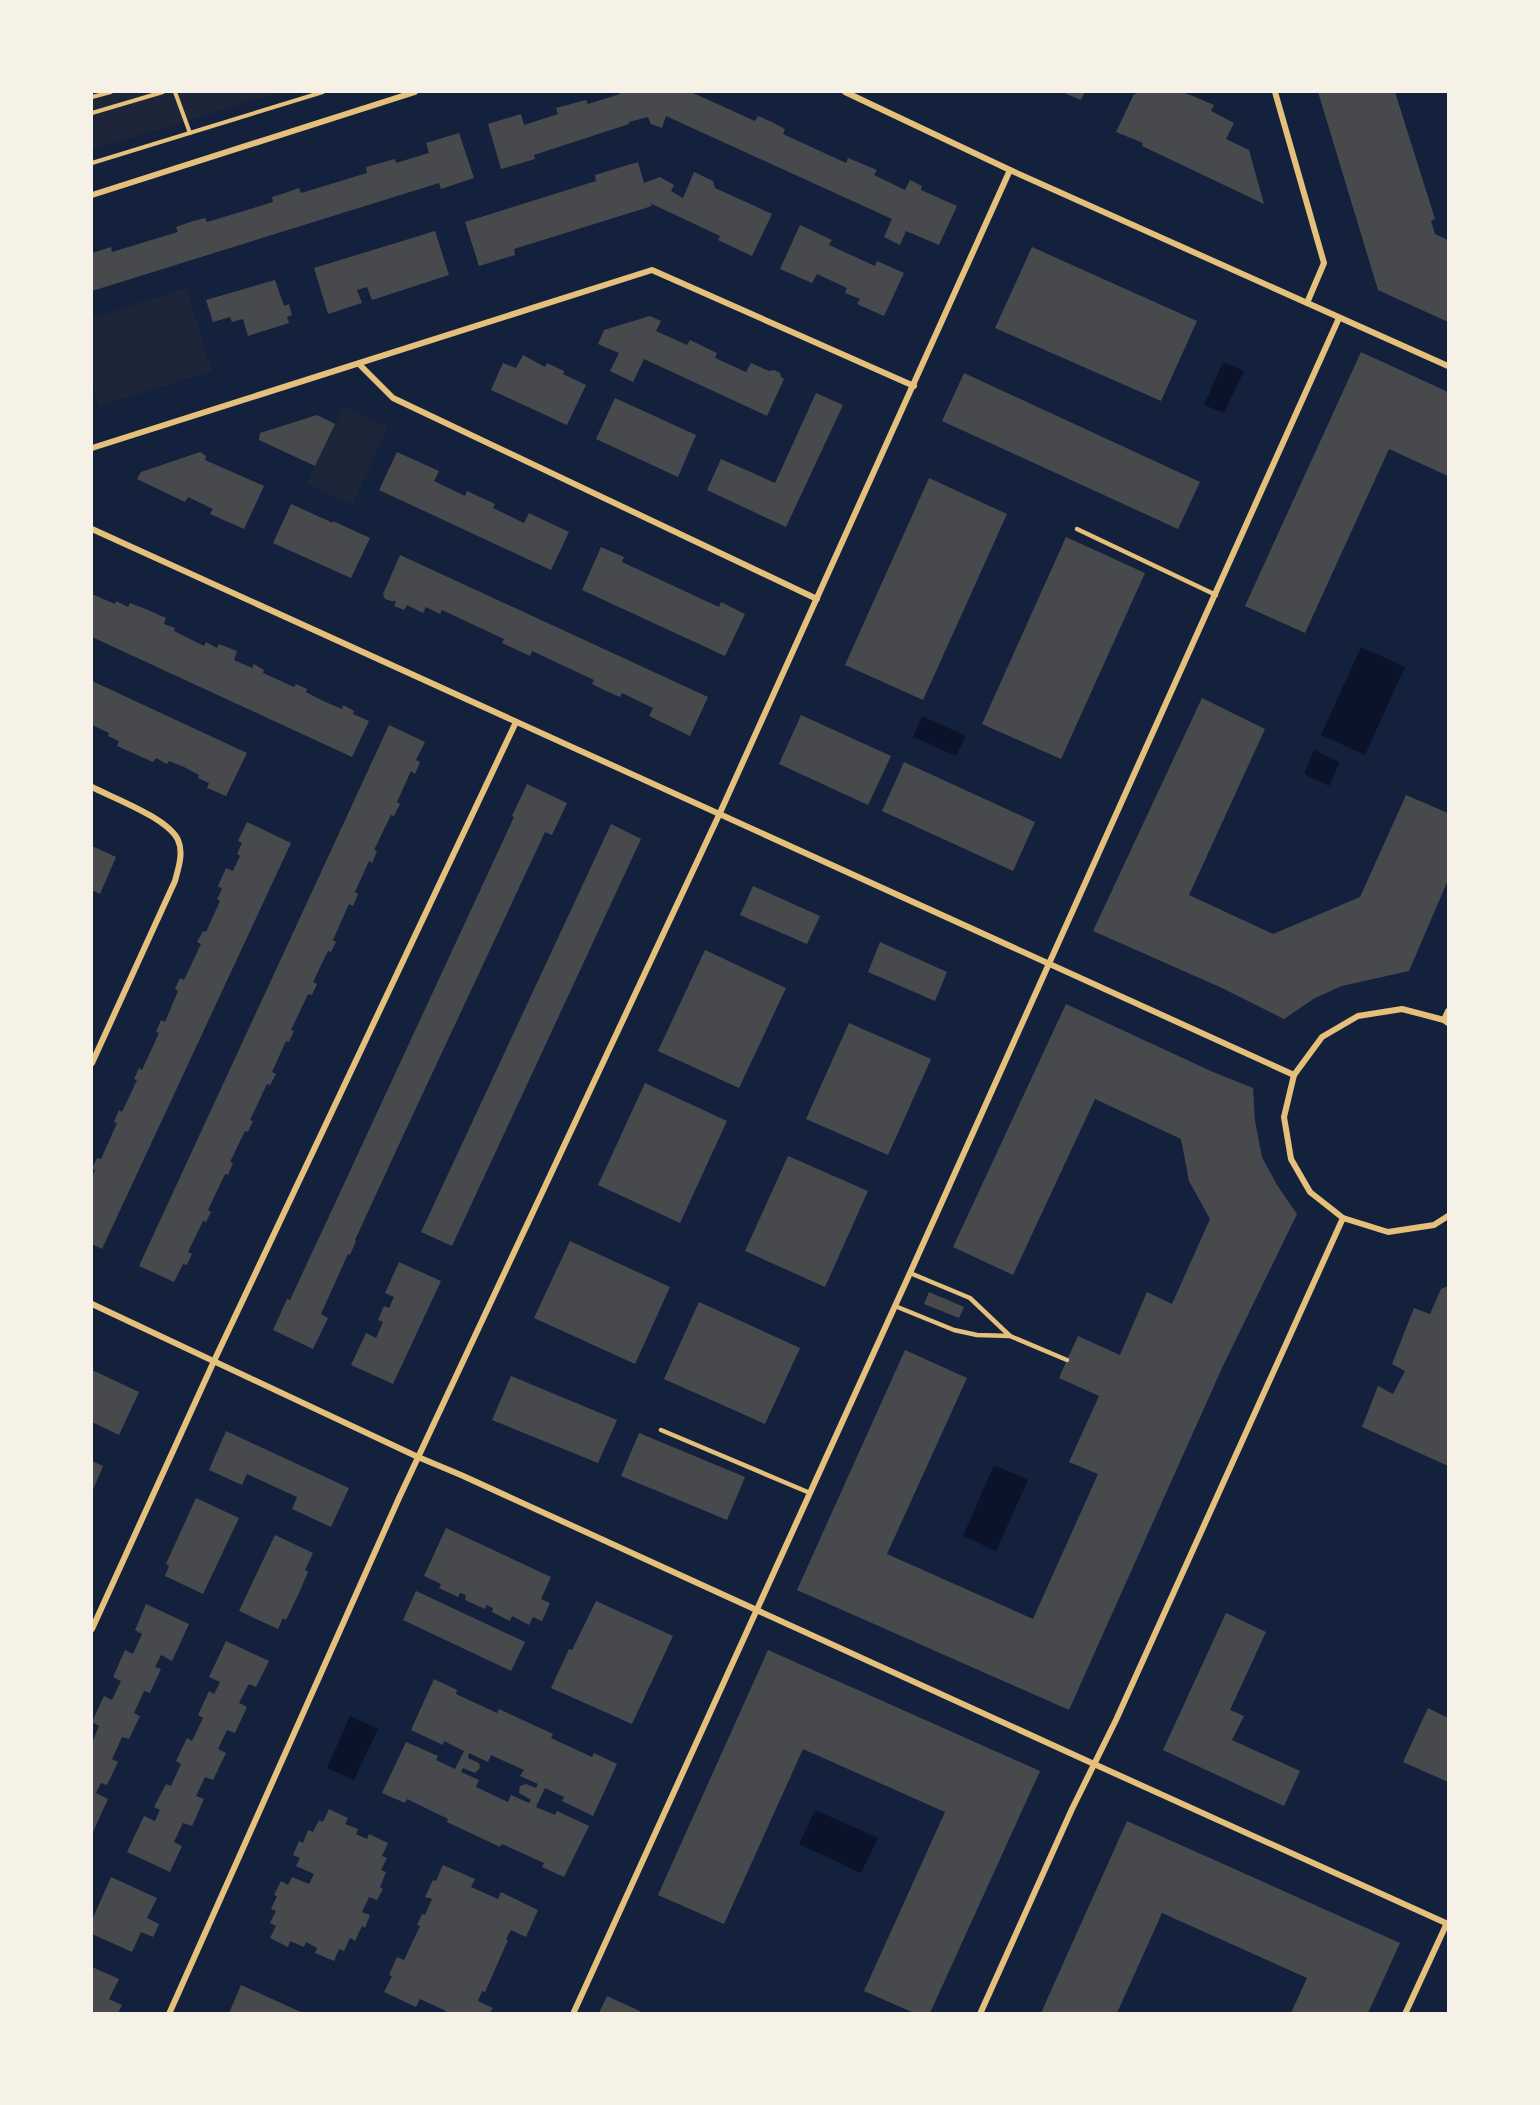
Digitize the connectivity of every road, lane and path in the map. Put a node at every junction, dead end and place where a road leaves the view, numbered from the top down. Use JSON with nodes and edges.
{"nodes":[{"id":1,"x":111,"y":92,"type":"edge"},
{"id":2,"x":163,"y":92,"type":"edge"},
{"id":3,"x":176,"y":92,"type":"edge"},
{"id":4,"x":323,"y":92,"type":"edge"},
{"id":5,"x":415,"y":92,"type":"edge"},
{"id":6,"x":845,"y":92,"type":"edge"},
{"id":7,"x":1275,"y":92,"type":"edge"},
{"id":8,"x":92,"y":97,"type":"edge"},
{"id":9,"x":92,"y":113,"type":"edge"},
{"id":10,"x":190,"y":133,"type":"junction"},
{"id":11,"x":92,"y":163,"type":"edge"},
{"id":12,"x":1010,"y":170,"type":"junction"},
{"id":13,"x":92,"y":195,"type":"edge"},
{"id":14,"x":1307,"y":303,"type":"junction"},
{"id":15,"x":1340,"y":318,"type":"junction"},
{"id":16,"x":360,"y":364,"type":"junction"},
{"id":17,"x":1449,"y":366,"type":"edge"},
{"id":18,"x":914,"y":386,"type":"junction"},
{"id":19,"x":92,"y":448,"type":"edge"},
{"id":20,"x":92,"y":529,"type":"edge"},
{"id":21,"x":1077,"y":529,"type":"dead end"},
{"id":22,"x":1216,"y":595,"type":"junction"},
{"id":23,"x":817,"y":599,"type":"junction"},
{"id":24,"x":516,"y":722,"type":"junction"},
{"id":25,"x":92,"y":787,"type":"edge"},
{"id":26,"x":719,"y":815,"type":"junction"},
{"id":27,"x":1049,"y":965,"type":"junction"},
{"id":28,"x":1449,"y":1011,"type":"edge"},
{"id":29,"x":1446,"y":1022,"type":"edge"},
{"id":30,"x":94,"y":1050,"type":"edge"},
{"id":31,"x":92,"y":1063,"type":"edge"},
{"id":32,"x":1294,"y":1075,"type":"junction"},
{"id":33,"x":1449,"y":1216,"type":"edge"},
{"id":34,"x":1343,"y":1218,"type":"junction"},
{"id":35,"x":910,"y":1273,"type":"junction"},
{"id":36,"x":92,"y":1304,"type":"edge"},
{"id":37,"x":895,"y":1306,"type":"junction"},
{"id":38,"x":1010,"y":1336,"type":"junction"},
{"id":39,"x":1067,"y":1360,"type":"dead end"},
{"id":40,"x":214,"y":1361,"type":"junction"},
{"id":41,"x":661,"y":1430,"type":"dead end"},
{"id":42,"x":418,"y":1457,"type":"junction"},
{"id":43,"x":810,"y":1493,"type":"junction"},
{"id":44,"x":756,"y":1610,"type":"junction"},
{"id":45,"x":92,"y":1629,"type":"edge"},
{"id":46,"x":1094,"y":1764,"type":"junction"},
{"id":47,"x":1448,"y":1923,"type":"edge"},
{"id":48,"x":169,"y":2013,"type":"edge"},
{"id":49,"x":573,"y":2013,"type":"edge"},
{"id":50,"x":980,"y":2013,"type":"edge"},
{"id":51,"x":1405,"y":2013,"type":"edge"}],
"edges":[{"from":1,"to":8,"type":"path"},
{"from":2,"to":9,"type":"path"},
{"from":3,"to":10,"type":"path"},
{"from":4,"to":10,"type":"path"},
{"from":5,"to":13,"type":"street"},
{"from":6,"to":12,"type":"street"},
{"from":7,"to":14,"type":"street"},
{"from":10,"to":11,"type":"path"},
{"from":12,"to":14,"type":"street"},
{"from":12,"to":18,"type":"street"},
{"from":14,"to":15,"type":"street"},
{"from":15,"to":17,"type":"street"},
{"from":15,"to":22,"type":"street"},
{"from":16,"to":18,"type":"street"},
{"from":16,"to":19,"type":"street"},
{"from":16,"to":23,"type":"street"},
{"from":18,"to":23,"type":"street"},
{"from":20,"to":24,"type":"street"},
{"from":21,"to":22,"type":"lane"},
{"from":22,"to":27,"type":"street"},
{"from":23,"to":26,"type":"street"},
{"from":24,"to":26,"type":"street"},
{"from":24,"to":40,"type":"street"},
{"from":25,"to":30,"type":"street"},
{"from":26,"to":27,"type":"street"},
{"from":26,"to":42,"type":"street"},
{"from":27,"to":32,"type":"street"},
{"from":27,"to":35,"type":"street"},
{"from":28,"to":29,"type":"street"},
{"from":29,"to":32,"type":"street"},
{"from":30,"to":31,"type":"street"},
{"from":32,"to":34,"type":"street"},
{"from":33,"to":34,"type":"street"},
{"from":34,"to":46,"type":"street"},
{"from":35,"to":37,"type":"street"},
{"from":35,"to":38,"type":"lane"},
{"from":36,"to":40,"type":"street"},
{"from":37,"to":38,"type":"lane"},
{"from":37,"to":43,"type":"street"},
{"from":38,"to":39,"type":"lane"},
{"from":40,"to":42,"type":"street"},
{"from":40,"to":45,"type":"street"},
{"from":41,"to":43,"type":"lane"},
{"from":42,"to":44,"type":"street"},
{"from":42,"to":48,"type":"street"},
{"from":43,"to":44,"type":"street"},
{"from":44,"to":46,"type":"street"},
{"from":44,"to":49,"type":"street"},
{"from":46,"to":47,"type":"street"},
{"from":46,"to":50,"type":"street"},
{"from":47,"to":51,"type":"street"}]}
